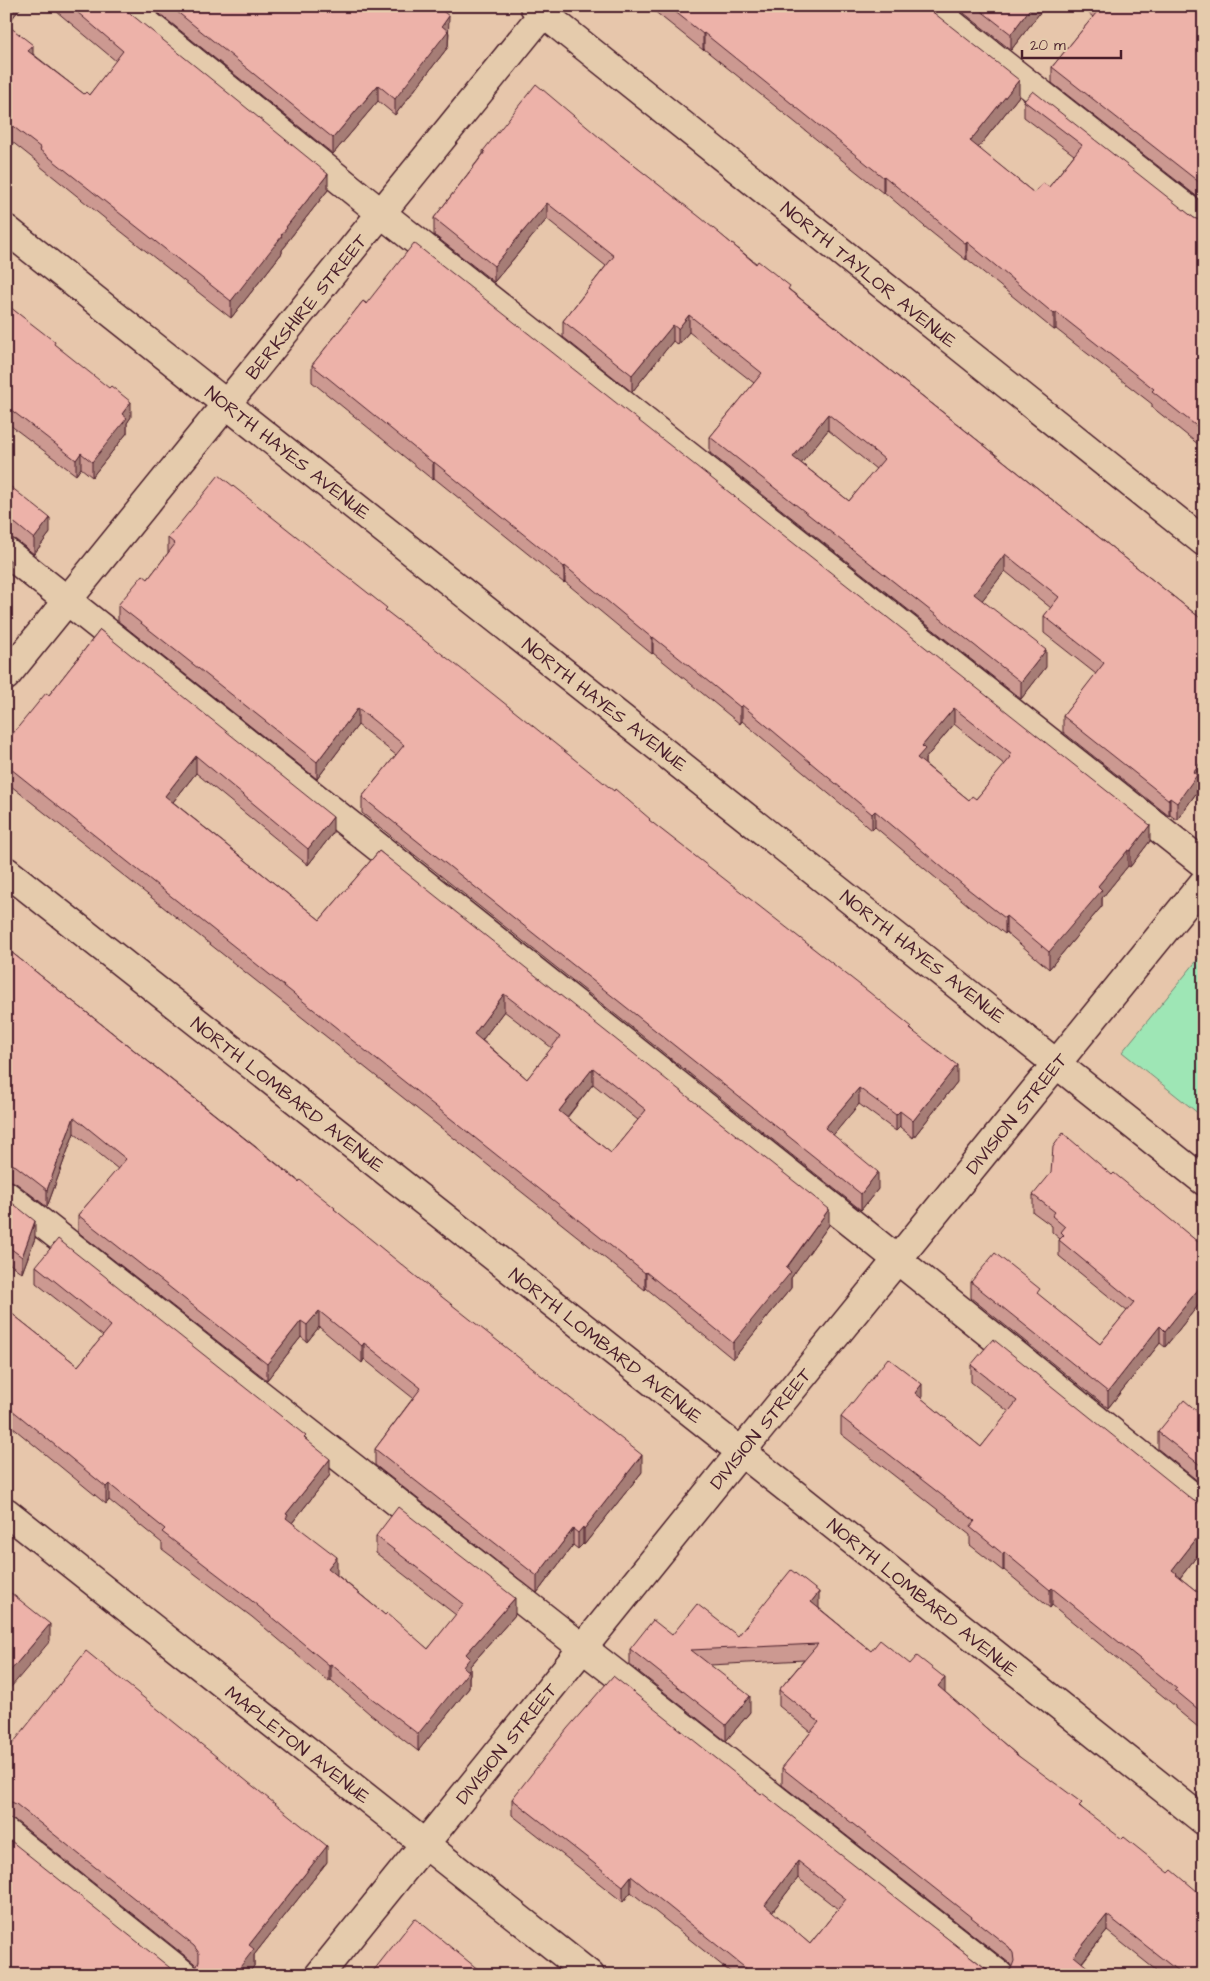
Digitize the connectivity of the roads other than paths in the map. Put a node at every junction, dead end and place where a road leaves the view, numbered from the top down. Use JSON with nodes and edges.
{"nodes":[{"id":1,"x":124,"y":6,"type":"edge"},
{"id":2,"x":929,"y":6,"type":"edge"},
{"id":3,"x":542,"y":9,"type":"edge"},
{"id":4,"x":381,"y":213,"type":"junction"},
{"id":5,"x":1204,"y":222,"type":"edge"},
{"id":6,"x":6,"y":228,"type":"edge"},
{"id":7,"x":227,"y":404,"type":"junction"},
{"id":8,"x":1204,"y":542,"type":"edge"},
{"id":9,"x":6,"y":552,"type":"edge"},
{"id":10,"x":68,"y":601,"type":"junction"},
{"id":11,"x":6,"y":676,"type":"edge"},
{"id":12,"x":1204,"y":864,"type":"edge"},
{"id":13,"x":6,"y":871,"type":"edge"},
{"id":14,"x":1204,"y":882,"type":"edge"},
{"id":15,"x":1057,"y":1063,"type":"junction"},
{"id":16,"x":1204,"y":1181,"type":"edge"},
{"id":17,"x":6,"y":1195,"type":"edge"},
{"id":18,"x":897,"y":1260,"type":"junction"},
{"id":19,"x":740,"y":1452,"type":"junction"},
{"id":20,"x":1204,"y":1506,"type":"edge"},
{"id":21,"x":6,"y":1512,"type":"edge"},
{"id":22,"x":583,"y":1648,"type":"junction"},
{"id":23,"x":1204,"y":1820,"type":"edge"},
{"id":24,"x":6,"y":1833,"type":"edge"},
{"id":25,"x":425,"y":1844,"type":"junction"},
{"id":26,"x":184,"y":1975,"type":"edge"},
{"id":27,"x":319,"y":1975,"type":"edge"},
{"id":28,"x":590,"y":1975,"type":"edge"},
{"id":29,"x":1000,"y":1975,"type":"edge"}],
"edges":[{"from":1,"to":4,"type":"street"},
{"from":2,"to":5,"type":"street"},
{"from":3,"to":4,"type":"street","name":"BERKSHIRE STREET"},
{"from":3,"to":8,"type":"street","name":"NORTH TAYLOR AVENUE"},
{"from":4,"to":7,"type":"street","name":"BERKSHIRE STREET"},
{"from":4,"to":12,"type":"street"},
{"from":6,"to":7,"type":"street","name":"NORTH HAYES AVENUE"},
{"from":7,"to":10,"type":"street","name":"BERKSHIRE STREET"},
{"from":7,"to":15,"type":"street","name":"NORTH HAYES AVENUE"},
{"from":9,"to":10,"type":"street"},
{"from":10,"to":11,"type":"street","name":"BERKSHIRE STREET"},
{"from":10,"to":18,"type":"street"},
{"from":13,"to":19,"type":"street","name":"NORTH LOMBARD AVENUE"},
{"from":14,"to":15,"type":"street","name":"DIVISION STREET"},
{"from":15,"to":16,"type":"street","name":"NORTH HAYES AVENUE"},
{"from":15,"to":18,"type":"street","name":"DIVISION STREET"},
{"from":17,"to":22,"type":"street"},
{"from":18,"to":19,"type":"street","name":"DIVISION STREET"},
{"from":18,"to":20,"type":"street"},
{"from":19,"to":22,"type":"street","name":"DIVISION STREET"},
{"from":19,"to":23,"type":"street","name":"NORTH LOMBARD AVENUE"},
{"from":21,"to":25,"type":"street","name":"MAPLETON AVENUE"},
{"from":22,"to":25,"type":"street","name":"DIVISION STREET"},
{"from":22,"to":29,"type":"street"},
{"from":24,"to":26,"type":"street"},
{"from":25,"to":27,"type":"street","name":"DIVISION STREET"},
{"from":25,"to":28,"type":"street","name":"MAPLETON AVENUE"}]}
